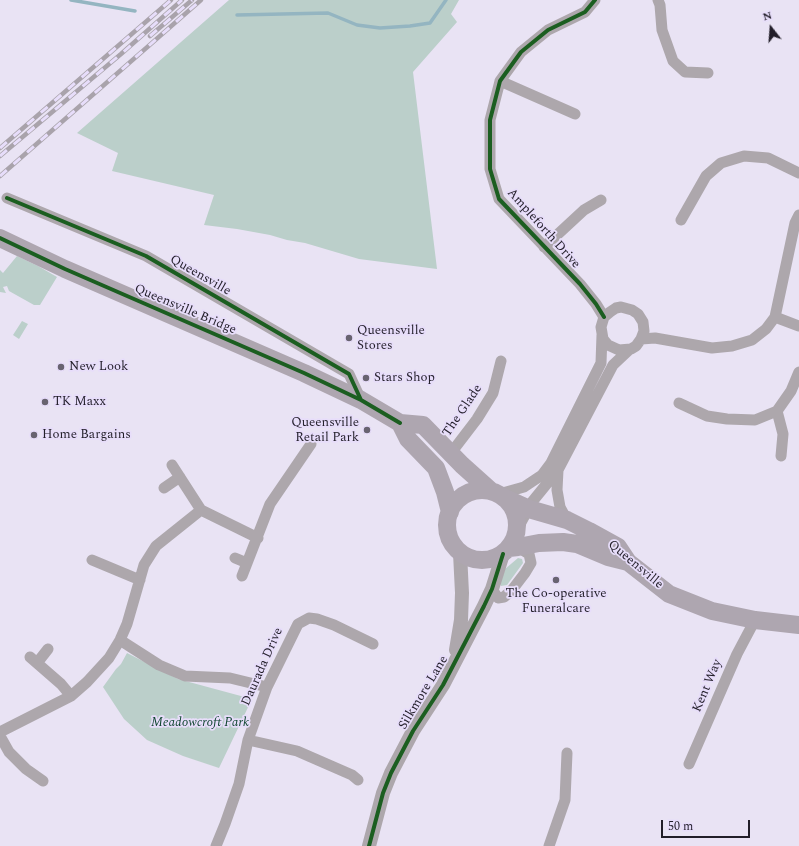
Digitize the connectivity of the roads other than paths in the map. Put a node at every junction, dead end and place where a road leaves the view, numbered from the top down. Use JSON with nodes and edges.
{"nodes":[{"id":1,"x":595,"y":0,"type":"edge"},
{"id":2,"x":658,"y":0,"type":"edge"},
{"id":3,"x":708,"y":73,"type":"dead end"},
{"id":4,"x":500,"y":81,"type":"junction"},
{"id":5,"x":575,"y":114,"type":"dead end"},
{"id":6,"x":799,"y":173,"type":"edge"},
{"id":7,"x":7,"y":198,"type":"dead end"},
{"id":8,"x":601,"y":200,"type":"dead end"},
{"id":9,"x":799,"y":215,"type":"edge"},
{"id":10,"x":681,"y":220,"type":"dead end"},
{"id":11,"x":0,"y":238,"type":"edge"},
{"id":12,"x":544,"y":247,"type":"junction"},
{"id":13,"x":596,"y":304,"type":"junction"},
{"id":14,"x":616,"y":308,"type":"junction"},
{"id":15,"x":604,"y":317,"type":"junction"},
{"id":16,"x":775,"y":317,"type":"junction"},
{"id":17,"x":643,"y":322,"type":"junction"},
{"id":18,"x":799,"y":326,"type":"edge"},
{"id":19,"x":602,"y":335,"type":"junction"},
{"id":20,"x":655,"y":338,"type":"junction"},
{"id":21,"x":642,"y":339,"type":"junction"},
{"id":22,"x":631,"y":349,"type":"junction"},
{"id":23,"x":501,"y":361,"type":"dead end"},
{"id":24,"x":799,"y":372,"type":"edge"},
{"id":25,"x":361,"y":400,"type":"junction"},
{"id":26,"x":679,"y":403,"type":"dead end"},
{"id":27,"x":777,"y":411,"type":"junction"},
{"id":28,"x":400,"y":423,"type":"junction"},
{"id":29,"x":311,"y":444,"type":"dead end"},
{"id":30,"x":451,"y":453,"type":"junction"},
{"id":31,"x":781,"y":456,"type":"dead end"},
{"id":32,"x":172,"y":465,"type":"dead end"},
{"id":33,"x":558,"y":470,"type":"junction"},
{"id":34,"x":180,"y":477,"type":"junction"},
{"id":35,"x":164,"y":488,"type":"dead end"},
{"id":36,"x":498,"y":494,"type":"junction"},
{"id":37,"x":529,"y":508,"type":"junction"},
{"id":38,"x":201,"y":510,"type":"junction"},
{"id":39,"x":450,"y":512,"type":"junction"},
{"id":40,"x":567,"y":520,"type":"junction"},
{"id":41,"x":258,"y":538,"type":"junction"},
{"id":42,"x":512,"y":545,"type":"junction"},
{"id":43,"x":460,"y":553,"type":"junction"},
{"id":44,"x":235,"y":558,"type":"dead end"},
{"id":45,"x":92,"y":560,"type":"dead end"},
{"id":46,"x":628,"y":562,"type":"junction"},
{"id":47,"x":247,"y":563,"type":"junction"},
{"id":48,"x":242,"y":576,"type":"dead end"},
{"id":49,"x":140,"y":580,"type":"junction"},
{"id":50,"x":492,"y":589,"type":"junction"},
{"id":51,"x":755,"y":620,"type":"junction"},
{"id":52,"x":799,"y":625,"type":"edge"},
{"id":53,"x":120,"y":640,"type":"junction"},
{"id":54,"x":373,"y":644,"type":"dead end"},
{"id":55,"x":48,"y":649,"type":"dead end"},
{"id":56,"x":454,"y":662,"type":"junction"},
{"id":57,"x":267,"y":687,"type":"junction"},
{"id":58,"x":71,"y":696,"type":"junction"},
{"id":59,"x":0,"y":732,"type":"edge"},
{"id":60,"x":0,"y":736,"type":"edge"},
{"id":61,"x":248,"y":740,"type":"junction"},
{"id":62,"x":567,"y":753,"type":"dead end"},
{"id":63,"x":690,"y":764,"type":"dead end"},
{"id":64,"x":358,"y":780,"type":"dead end"},
{"id":65,"x":43,"y":781,"type":"dead end"},
{"id":66,"x":216,"y":846,"type":"edge"},
{"id":67,"x":369,"y":846,"type":"edge"},
{"id":68,"x":549,"y":846,"type":"edge"}],
"edges":[{"from":1,"to":4,"type":"street","name":"Ampleforth Drive"},
{"from":2,"to":3,"type":"street"},
{"from":4,"to":5,"type":"street"},
{"from":4,"to":12,"type":"street","name":"Ampleforth Drive"},
{"from":6,"to":10,"type":"street"},
{"from":7,"to":25,"type":"street","name":"Queensville"},
{"from":8,"to":12,"type":"street"},
{"from":9,"to":16,"type":"street"},
{"from":11,"to":25,"type":"highway","name":"Queensville Bridge"},
{"from":12,"to":13,"type":"street","name":"Ampleforth Drive"},
{"from":13,"to":14,"type":"street"},
{"from":13,"to":15,"type":"street","name":"Ampleforth Drive"},
{"from":14,"to":15,"type":"street"},
{"from":14,"to":17,"type":"street"},
{"from":15,"to":19,"type":"street"},
{"from":16,"to":18,"type":"street"},
{"from":16,"to":20,"type":"street"},
{"from":17,"to":20,"type":"street"},
{"from":17,"to":21,"type":"street"},
{"from":19,"to":22,"type":"street"},
{"from":19,"to":36,"type":"street"},
{"from":20,"to":21,"type":"street"},
{"from":21,"to":22,"type":"street"},
{"from":22,"to":33,"type":"street"},
{"from":23,"to":30,"type":"street","name":"The Glade"},
{"from":24,"to":27,"type":"street"},
{"from":25,"to":28,"type":"highway","name":"Queensville Bridge"},
{"from":26,"to":27,"type":"street"},
{"from":27,"to":31,"type":"street"},
{"from":28,"to":30,"type":"highway"},
{"from":28,"to":39,"type":"highway"},
{"from":29,"to":41,"type":"street"},
{"from":30,"to":36,"type":"highway"},
{"from":32,"to":34,"type":"street"},
{"from":33,"to":37,"type":"street"},
{"from":33,"to":40,"type":"street"},
{"from":34,"to":35,"type":"street"},
{"from":34,"to":38,"type":"street"},
{"from":36,"to":37,"type":"highway","name":"Queensville"},
{"from":36,"to":39,"type":"highway"},
{"from":36,"to":42,"type":"highway"},
{"from":37,"to":40,"type":"highway","name":"Queensville"},
{"from":37,"to":42,"type":"street"},
{"from":38,"to":41,"type":"street"},
{"from":38,"to":49,"type":"street"},
{"from":39,"to":43,"type":"highway"},
{"from":40,"to":46,"type":"highway","name":"Queensville"},
{"from":41,"to":47,"type":"street"},
{"from":42,"to":43,"type":"highway"},
{"from":42,"to":46,"type":"highway"},
{"from":42,"to":50,"type":"street","name":"Silkmore Lane"},
{"from":42,"to":50,"type":"street"},
{"from":43,"to":56,"type":"street","name":"Silkmore Lane"},
{"from":44,"to":47,"type":"street"},
{"from":45,"to":49,"type":"street"},
{"from":46,"to":51,"type":"highway","name":"Queensville"},
{"from":47,"to":48,"type":"street"},
{"from":49,"to":53,"type":"street"},
{"from":50,"to":56,"type":"street","name":"Silkmore Lane"},
{"from":51,"to":52,"type":"highway","name":"Queensville"},
{"from":51,"to":63,"type":"street","name":"Kent Way"},
{"from":53,"to":57,"type":"street"},
{"from":53,"to":58,"type":"street"},
{"from":54,"to":57,"type":"street","name":"Daurada Drive"},
{"from":55,"to":58,"type":"street"},
{"from":56,"to":67,"type":"street","name":"Silkmore Lane"},
{"from":57,"to":61,"type":"street","name":"Daurada Drive"},
{"from":58,"to":59,"type":"street"},
{"from":60,"to":65,"type":"street"},
{"from":61,"to":64,"type":"street"},
{"from":61,"to":66,"type":"street","name":"Daurada Drive"},
{"from":62,"to":68,"type":"street"}]}
